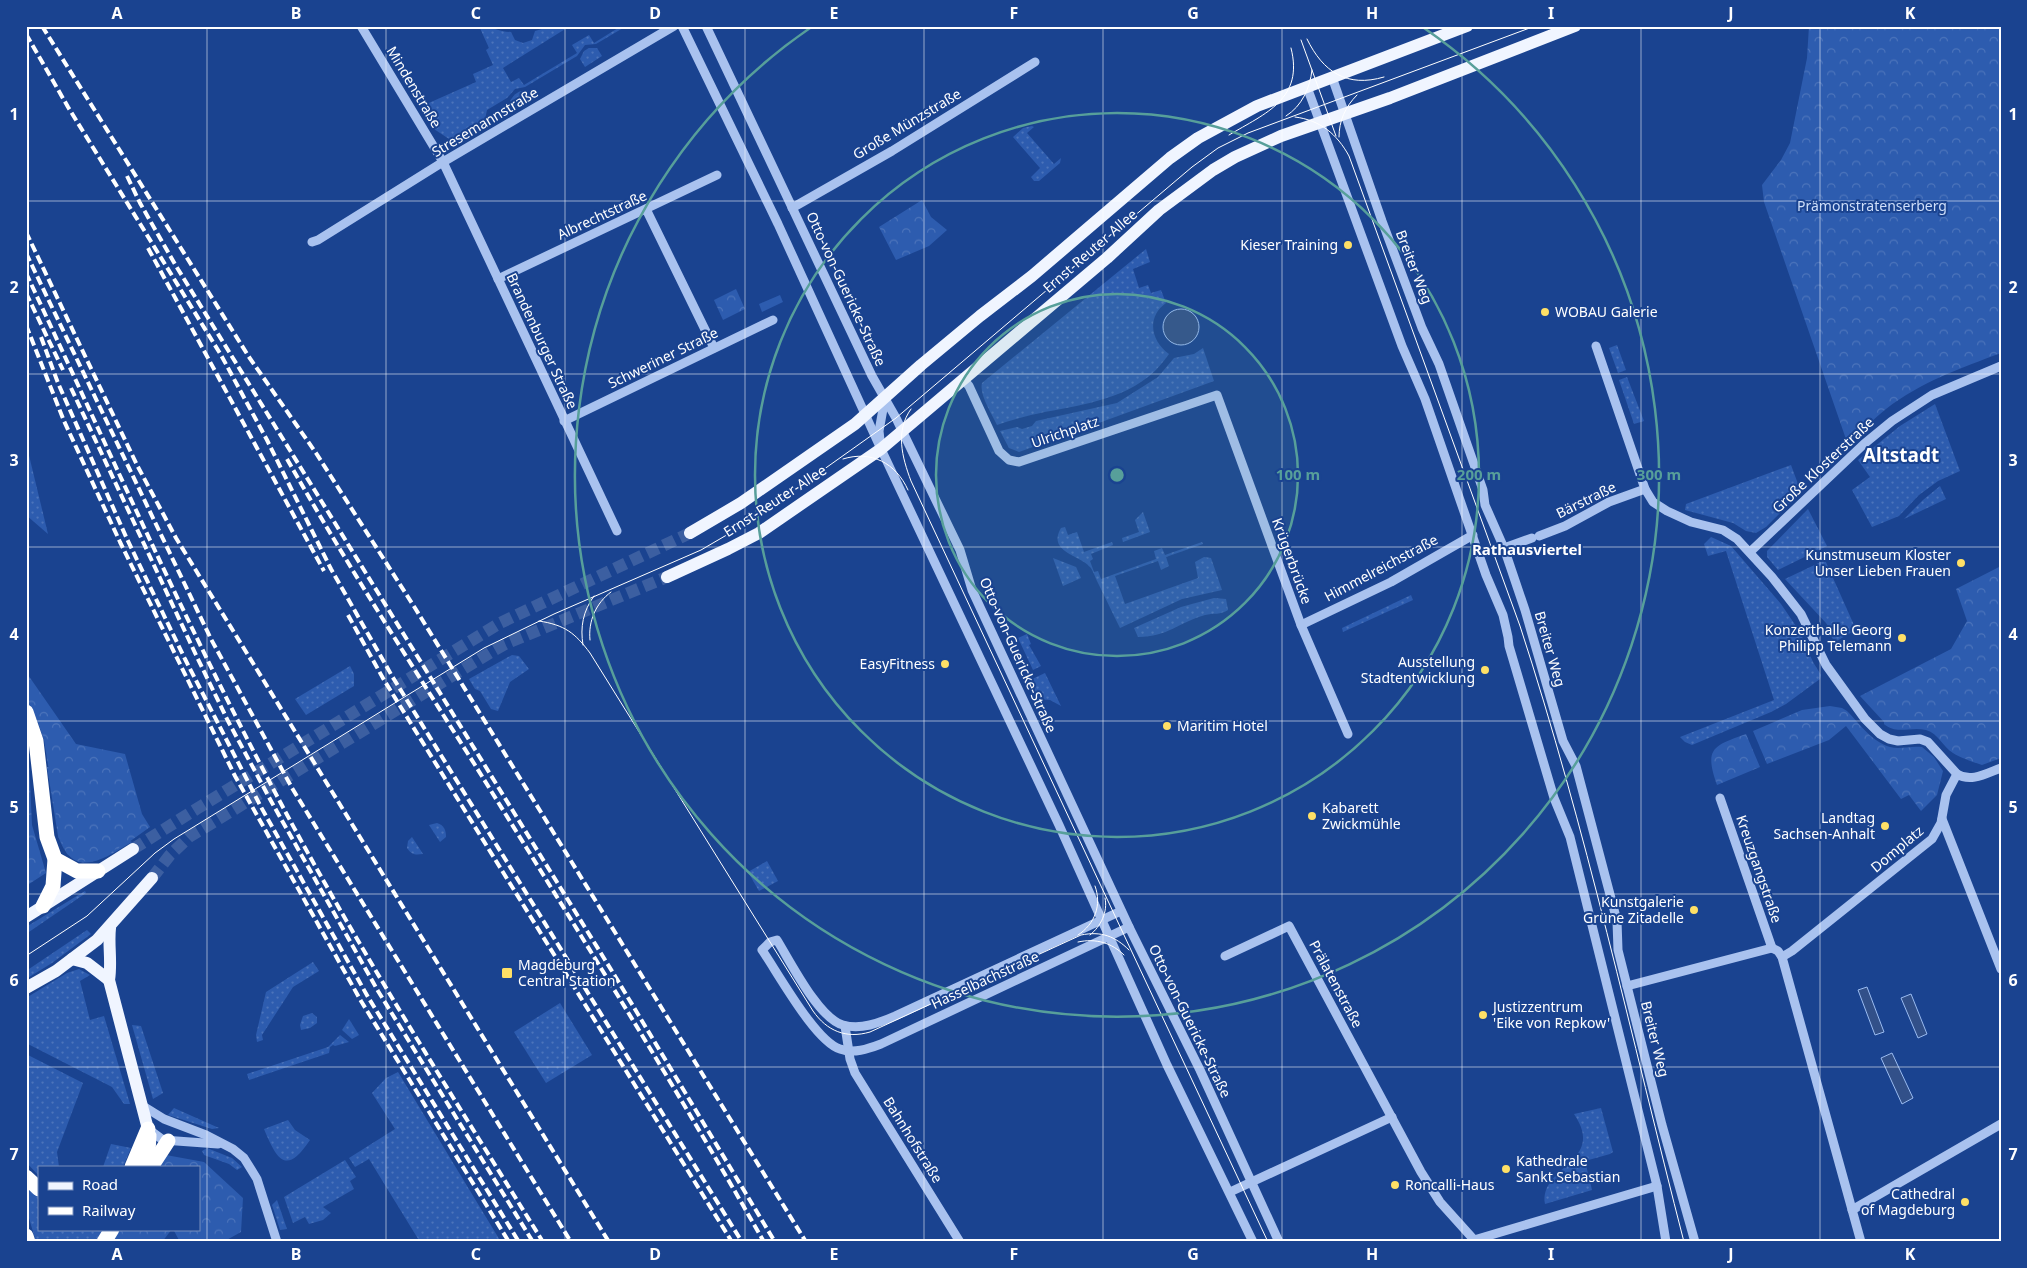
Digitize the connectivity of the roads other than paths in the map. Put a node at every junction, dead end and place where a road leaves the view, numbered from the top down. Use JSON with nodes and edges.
{"nodes":[{"id":1,"x":361,"y":26,"type":"edge"},
{"id":2,"x":674,"y":26,"type":"edge"},
{"id":3,"x":682,"y":26,"type":"edge"},
{"id":4,"x":706,"y":26,"type":"edge"},
{"id":5,"x":1467,"y":26,"type":"edge"},
{"id":6,"x":1575,"y":26,"type":"edge"},
{"id":7,"x":1035,"y":62,"type":"dead end"},
{"id":8,"x":1332,"y":77,"type":"junction"},
{"id":9,"x":1306,"y":87,"type":"junction"},
{"id":10,"x":1344,"y":114,"type":"junction"},
{"id":11,"x":1320,"y":122,"type":"junction"},
{"id":12,"x":443,"y":162,"type":"junction"},
{"id":13,"x":717,"y":175,"type":"dead end"},
{"id":14,"x":792,"y":208,"type":"junction"},
{"id":15,"x":646,"y":209,"type":"junction"},
{"id":16,"x":312,"y":242,"type":"dead end"},
{"id":17,"x":498,"y":280,"type":"junction"},
{"id":18,"x":773,"y":320,"type":"dead end"},
{"id":19,"x":1596,"y":346,"type":"dead end"},
{"id":20,"x":714,"y":348,"type":"junction"},
{"id":21,"x":2001,"y":366,"type":"edge"},
{"id":22,"x":964,"y":380,"type":"junction"},
{"id":23,"x":1217,"y":395,"type":"joint"},
{"id":24,"x":885,"y":398,"type":"junction"},
{"id":25,"x":866,"y":415,"type":"junction"},
{"id":26,"x":564,"y":421,"type":"junction"},
{"id":27,"x":903,"y":432,"type":"junction"},
{"id":28,"x":881,"y":449,"type":"junction"},
{"id":29,"x":1645,"y":489,"type":"junction"},
{"id":30,"x":616,"y":531,"type":"dead end"},
{"id":31,"x":690,"y":533,"type":"tunnel mouth"},
{"id":32,"x":1473,"y":535,"type":"junction"},
{"id":33,"x":1504,"y":548,"type":"junction"},
{"id":34,"x":1750,"y":552,"type":"junction"},
{"id":35,"x":667,"y":577,"type":"tunnel mouth"},
{"id":36,"x":1301,"y":625,"type":"junction"},
{"id":37,"x":26,"y":712,"type":"edge"},
{"id":38,"x":26,"y":724,"type":"edge"},
{"id":39,"x":1348,"y":734,"type":"dead end"},
{"id":40,"x":36,"y":741,"type":"junction"},
{"id":41,"x":2001,"y":768,"type":"edge"},
{"id":42,"x":1957,"y":774,"type":"junction"},
{"id":43,"x":1720,"y":798,"type":"dead end"},
{"id":44,"x":1942,"y":819,"type":"junction"},
{"id":45,"x":133,"y":849,"type":"tunnel mouth"},
{"id":46,"x":55,"y":859,"type":"junction"},
{"id":47,"x":98,"y":871,"type":"junction"},
{"id":48,"x":152,"y":878,"type":"tunnel mouth"},
{"id":49,"x":43,"y":906,"type":"junction"},
{"id":50,"x":1122,"y":910,"type":"junction"},
{"id":51,"x":26,"y":917,"type":"edge"},
{"id":52,"x":1102,"y":919,"type":"junction"},
{"id":53,"x":1129,"y":927,"type":"junction"},
{"id":54,"x":110,"y":928,"type":"junction"},
{"id":55,"x":1110,"y":936,"type":"junction"},
{"id":56,"x":1772,"y":948,"type":"junction"},
{"id":57,"x":1225,"y":956,"type":"dead end"},
{"id":58,"x":1782,"y":957,"type":"junction"},
{"id":59,"x":72,"y":960,"type":"junction"},
{"id":60,"x":2001,"y":969,"type":"edge"},
{"id":61,"x":109,"y":980,"type":"junction"},
{"id":62,"x":1628,"y":986,"type":"junction"},
{"id":63,"x":26,"y":988,"type":"edge"},
{"id":64,"x":845,"y":1026,"type":"junction"},
{"id":65,"x":850,"y":1051,"type":"junction"},
{"id":66,"x":143,"y":1106,"type":"junction"},
{"id":67,"x":1392,"y":1117,"type":"junction"},
{"id":68,"x":172,"y":1123,"type":"junction"},
{"id":69,"x":2001,"y":1124,"type":"edge"},
{"id":70,"x":148,"y":1129,"type":"junction"},
{"id":71,"x":168,"y":1141,"type":"junction"},
{"id":72,"x":221,"y":1144,"type":"junction"},
{"id":73,"x":132,"y":1166,"type":"edge"},
{"id":74,"x":146,"y":1166,"type":"edge"},
{"id":75,"x":152,"y":1166,"type":"edge"},
{"id":76,"x":26,"y":1177,"type":"edge"},
{"id":77,"x":1251,"y":1182,"type":"junction"},
{"id":78,"x":1656,"y":1186,"type":"junction"},
{"id":79,"x":38,"y":1188,"type":"edge"},
{"id":80,"x":1230,"y":1192,"type":"junction"},
{"id":81,"x":1852,"y":1210,"type":"junction"},
{"id":82,"x":111,"y":1230,"type":"edge"},
{"id":83,"x":26,"y":1236,"type":"edge"},
{"id":84,"x":1475,"y":1241,"type":"edge"},
{"id":85,"x":28,"y":1242,"type":"edge"},
{"id":86,"x":104,"y":1242,"type":"edge"},
{"id":87,"x":277,"y":1242,"type":"edge"},
{"id":88,"x":960,"y":1242,"type":"edge"},
{"id":89,"x":1253,"y":1242,"type":"edge"},
{"id":90,"x":1279,"y":1242,"type":"edge"},
{"id":91,"x":1666,"y":1242,"type":"edge"},
{"id":92,"x":1695,"y":1242,"type":"edge"},
{"id":93,"x":1861,"y":1242,"type":"edge"}],
"edges":[{"from":1,"to":12,"type":"street","name":"Mindenstraße"},
{"from":2,"to":12,"type":"street","name":"Stresemannstraße"},
{"from":3,"to":25,"type":"street"},
{"from":4,"to":14,"type":"street","name":"Otto-von-Guericke-Straße"},
{"from":5,"to":8,"type":"main road","name":"Ernst-Reuter-Allee"},
{"from":6,"to":10,"type":"main road","name":"Ernst-Reuter-Allee"},
{"from":7,"to":14,"type":"street","name":"Große Münzstraße"},
{"from":8,"to":9,"type":"main road","name":"Ernst-Reuter-Allee"},
{"from":8,"to":10,"type":"street","name":"Breiter Weg"},
{"from":9,"to":11,"type":"street"},
{"from":9,"to":24,"type":"main road","name":"Ernst-Reuter-Allee"},
{"from":10,"to":11,"type":"main road","name":"Ernst-Reuter-Allee"},
{"from":10,"to":33,"type":"street","name":"Breiter Weg"},
{"from":11,"to":22,"type":"main road","name":"Ernst-Reuter-Allee"},
{"from":11,"to":32,"type":"street"},
{"from":12,"to":16,"type":"street","name":"Stresemannstraße"},
{"from":12,"to":17,"type":"street","name":"Brandenburger Straße"},
{"from":13,"to":15,"type":"street","name":"Albrechtstraße"},
{"from":14,"to":24,"type":"street","name":"Otto-von-Guericke-Straße"},
{"from":15,"to":17,"type":"street","name":"Albrechtstraße"},
{"from":15,"to":20,"type":"street"},
{"from":17,"to":26,"type":"street","name":"Brandenburger Straße"},
{"from":18,"to":20,"type":"street","name":"Schweriner Straße"},
{"from":19,"to":29,"type":"street"},
{"from":20,"to":26,"type":"street","name":"Schweriner Straße"},
{"from":21,"to":34,"type":"street","name":"Große Klosterstraße"},
{"from":22,"to":23,"type":"street","name":"Ulrichplatz"},
{"from":22,"to":27,"type":"main road","name":"Ernst-Reuter-Allee"},
{"from":23,"to":36,"type":"street","name":"Krügerbrücke"},
{"from":24,"to":25,"type":"main road","name":"Ernst-Reuter-Allee"},
{"from":24,"to":27,"type":"street","name":"Otto-von-Guericke-Straße"},
{"from":24,"to":28,"type":"street"},
{"from":25,"to":28,"type":"street"},
{"from":25,"to":31,"type":"main road","name":"Ernst-Reuter-Allee"},
{"from":26,"to":30,"type":"street","name":"Brandenburger Straße"},
{"from":27,"to":28,"type":"main road","name":"Ernst-Reuter-Allee"},
{"from":27,"to":50,"type":"street","name":"Otto-von-Guericke-Straße"},
{"from":28,"to":35,"type":"main road","name":"Ernst-Reuter-Allee"},
{"from":28,"to":52,"type":"street"},
{"from":29,"to":33,"type":"street","name":"Bärstraße"},
{"from":29,"to":34,"type":"street"},
{"from":32,"to":36,"type":"street","name":"Himmelreichstraße"},
{"from":32,"to":78,"type":"street"},
{"from":33,"to":62,"type":"street","name":"Breiter Weg"},
{"from":34,"to":42,"type":"street"},
{"from":36,"to":39,"type":"street","name":"Krügerbrücke"},
{"from":37,"to":40,"type":"highway"},
{"from":38,"to":40,"type":"highway"},
{"from":40,"to":46,"type":"highway"},
{"from":41,"to":42,"type":"street"},
{"from":42,"to":44,"type":"street"},
{"from":43,"to":56,"type":"street","name":"Kreuzgangstraße"},
{"from":44,"to":58,"type":"street","name":"Domplatz"},
{"from":44,"to":60,"type":"street","name":"Domplatz"},
{"from":45,"to":47,"type":"main road"},
{"from":46,"to":47,"type":"highway"},
{"from":46,"to":49,"type":"highway"},
{"from":47,"to":49,"type":"main road"},
{"from":48,"to":54,"type":"main road"},
{"from":49,"to":51,"type":"main road"},
{"from":50,"to":52,"type":"street","name":"Hasselbachstraße"},
{"from":50,"to":53,"type":"street","name":"Otto-von-Guericke-Straße"},
{"from":52,"to":55,"type":"street"},
{"from":52,"to":64,"type":"street","name":"Hasselbachstraße"},
{"from":53,"to":55,"type":"street","name":"Hasselbachstraße"},
{"from":53,"to":77,"type":"street","name":"Otto-von-Guericke-Straße"},
{"from":54,"to":59,"type":"main road"},
{"from":54,"to":61,"type":"main road"},
{"from":55,"to":65,"type":"street","name":"Hasselbachstraße"},
{"from":55,"to":80,"type":"street"},
{"from":56,"to":58,"type":"street"},
{"from":56,"to":62,"type":"street"},
{"from":57,"to":67,"type":"street","name":"Prälatenstraße"},
{"from":58,"to":81,"type":"street"},
{"from":59,"to":61,"type":"main road"},
{"from":59,"to":63,"type":"main road"},
{"from":61,"to":66,"type":"main road"},
{"from":62,"to":92,"type":"street","name":"Breiter Weg"},
{"from":64,"to":65,"type":"street","name":"Bahnhofstraße"},
{"from":64,"to":65,"type":"street"},
{"from":65,"to":88,"type":"street","name":"Bahnhofstraße"},
{"from":66,"to":68,"type":"street"},
{"from":66,"to":70,"type":"main road"},
{"from":67,"to":77,"type":"street"},
{"from":67,"to":84,"type":"street"},
{"from":68,"to":70,"type":"street"},
{"from":68,"to":72,"type":"street"},
{"from":69,"to":81,"type":"street"},
{"from":70,"to":71,"type":"street"},
{"from":70,"to":73,"type":"highway"},
{"from":70,"to":74,"type":"highway"},
{"from":71,"to":72,"type":"street"},
{"from":71,"to":75,"type":"highway"},
{"from":72,"to":87,"type":"street"},
{"from":76,"to":79,"type":"highway"},
{"from":77,"to":80,"type":"street"},
{"from":77,"to":90,"type":"street","name":"Otto-von-Guericke-Straße"},
{"from":78,"to":84,"type":"street"},
{"from":78,"to":91,"type":"street"},
{"from":80,"to":89,"type":"street"},
{"from":81,"to":93,"type":"street"},
{"from":82,"to":86,"type":"highway"},
{"from":83,"to":85,"type":"highway"}]}
